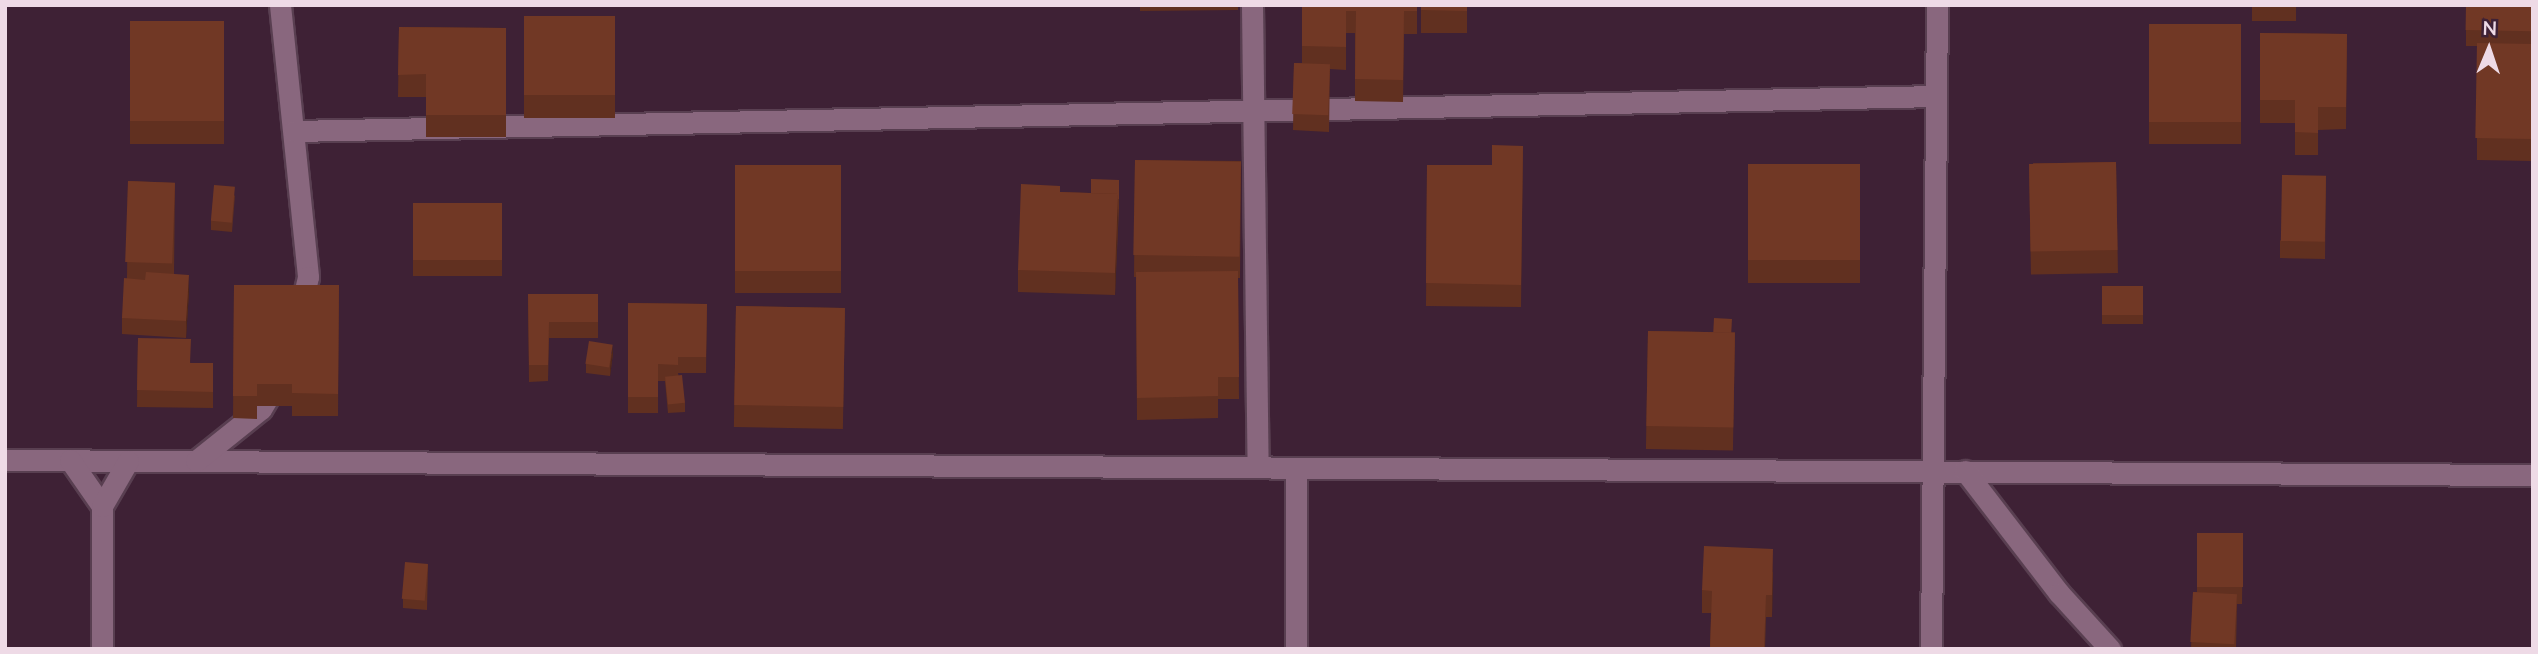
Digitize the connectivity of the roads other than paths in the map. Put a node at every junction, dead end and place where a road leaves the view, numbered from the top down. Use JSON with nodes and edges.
{"nodes":[{"id":1,"x":279,"y":5,"type":"edge"},
{"id":2,"x":1252,"y":5,"type":"edge"},
{"id":3,"x":1937,"y":5,"type":"edge"},
{"id":4,"x":1936,"y":96,"type":"junction"},
{"id":5,"x":1252,"y":113,"type":"junction"},
{"id":6,"x":294,"y":131,"type":"junction"},
{"id":7,"x":295,"y":336,"type":"edge"},
{"id":8,"x":289,"y":360,"type":"edge"},
{"id":9,"x":5,"y":460,"type":"edge"},
{"id":10,"x":70,"y":460,"type":"junction"},
{"id":11,"x":128,"y":461,"type":"junction"},
{"id":12,"x":196,"y":461,"type":"junction"},
{"id":13,"x":1258,"y":467,"type":"junction"},
{"id":14,"x":1296,"y":468,"type":"junction"},
{"id":15,"x":1933,"y":471,"type":"junction"},
{"id":16,"x":1965,"y":471,"type":"junction"},
{"id":17,"x":2533,"y":475,"type":"edge"},
{"id":18,"x":103,"y":506,"type":"junction"},
{"id":19,"x":102,"y":649,"type":"edge"},
{"id":20,"x":1296,"y":649,"type":"edge"},
{"id":21,"x":1931,"y":649,"type":"edge"},
{"id":22,"x":2110,"y":649,"type":"edge"}],
"edges":[{"from":1,"to":6,"type":"street"},
{"from":2,"to":5,"type":"street"},
{"from":3,"to":4,"type":"street"},
{"from":4,"to":5,"type":"street"},
{"from":4,"to":15,"type":"street"},
{"from":5,"to":6,"type":"street"},
{"from":5,"to":13,"type":"street"},
{"from":6,"to":7,"type":"street"},
{"from":8,"to":12,"type":"street"},
{"from":9,"to":10,"type":"street"},
{"from":10,"to":11,"type":"street"},
{"from":10,"to":18,"type":"street"},
{"from":11,"to":12,"type":"street"},
{"from":11,"to":18,"type":"street"},
{"from":12,"to":13,"type":"street"},
{"from":13,"to":14,"type":"street"},
{"from":14,"to":15,"type":"street"},
{"from":14,"to":20,"type":"street"},
{"from":15,"to":16,"type":"street"},
{"from":15,"to":21,"type":"street"},
{"from":16,"to":17,"type":"street"},
{"from":16,"to":22,"type":"street"},
{"from":18,"to":19,"type":"street"}]}
